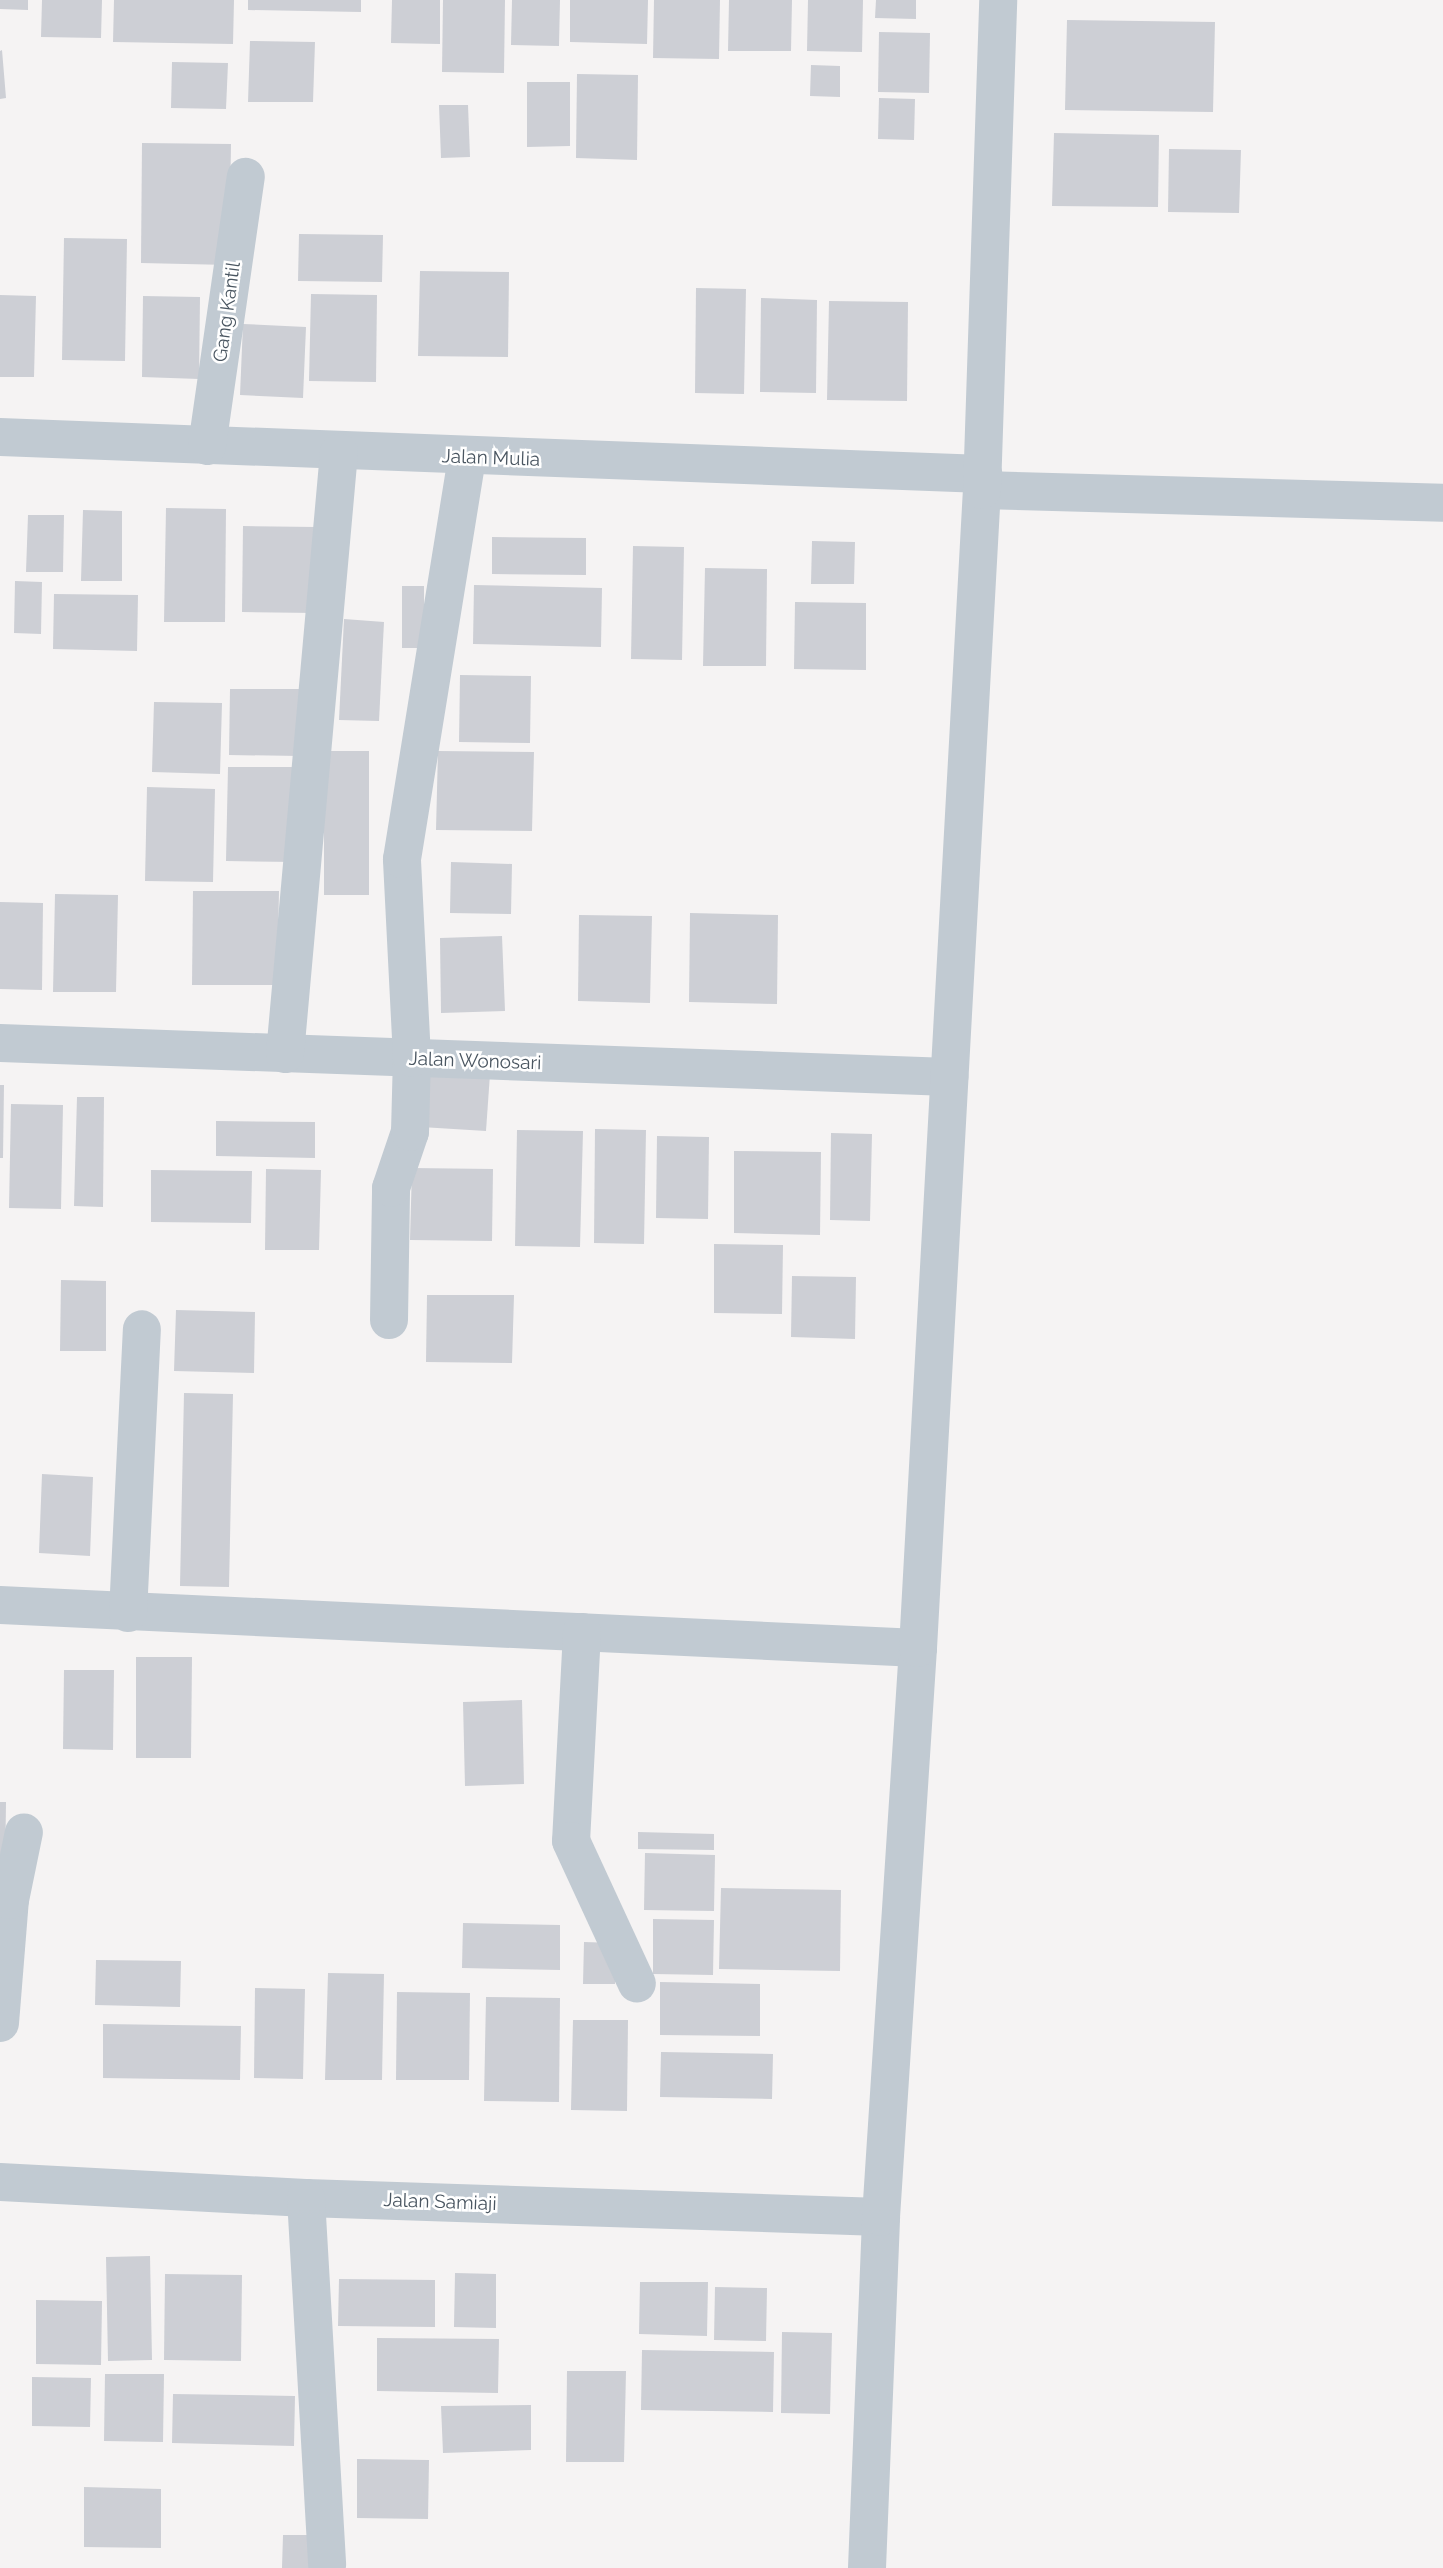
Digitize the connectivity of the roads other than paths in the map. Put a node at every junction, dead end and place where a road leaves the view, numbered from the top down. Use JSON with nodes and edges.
{"nodes":[{"id":1,"x":998,"y":0,"type":"edge"},
{"id":2,"x":246,"y":177,"type":"dead end"},
{"id":3,"x":0,"y":437,"type":"edge"},
{"id":4,"x":207,"y":446,"type":"junction"},
{"id":5,"x":339,"y":452,"type":"junction"},
{"id":6,"x":467,"y":457,"type":"junction"},
{"id":7,"x":983,"y":482,"type":"junction"},
{"id":8,"x":1443,"y":503,"type":"edge"},
{"id":9,"x":0,"y":1043,"type":"edge"},
{"id":10,"x":285,"y":1054,"type":"junction"},
{"id":11,"x":412,"y":1058,"type":"junction"},
{"id":12,"x":950,"y":1077,"type":"junction"},
{"id":13,"x":390,"y":1320,"type":"dead end"},
{"id":14,"x":142,"y":1329,"type":"dead end"},
{"id":15,"x":0,"y":1605,"type":"edge"},
{"id":16,"x":128,"y":1613,"type":"junction"},
{"id":17,"x":582,"y":1632,"type":"junction"},
{"id":18,"x":918,"y":1648,"type":"junction"},
{"id":19,"x":24,"y":1832,"type":"dead end"},
{"id":20,"x":638,"y":1984,"type":"dead end"},
{"id":21,"x":0,"y":2024,"type":"edge"},
{"id":22,"x":0,"y":2182,"type":"edge"},
{"id":23,"x":306,"y":2198,"type":"junction"},
{"id":24,"x":881,"y":2217,"type":"junction"},
{"id":25,"x":327,"y":2564,"type":"dead end"},
{"id":26,"x":867,"y":2568,"type":"edge"}],
"edges":[{"from":1,"to":7,"type":"street"},
{"from":2,"to":4,"type":"street","name":"Gang Kantil"},
{"from":3,"to":4,"type":"street","name":"Jalan Mulia"},
{"from":4,"to":5,"type":"street","name":"Jalan Mulia"},
{"from":5,"to":6,"type":"street","name":"Jalan Mulia"},
{"from":5,"to":10,"type":"street"},
{"from":6,"to":7,"type":"street","name":"Jalan Mulia"},
{"from":6,"to":11,"type":"street"},
{"from":7,"to":8,"type":"street","name":"Jalan Mulia"},
{"from":7,"to":12,"type":"street"},
{"from":9,"to":10,"type":"street","name":"Jalan Wonosari"},
{"from":10,"to":11,"type":"street","name":"Jalan Wonosari"},
{"from":11,"to":12,"type":"street","name":"Jalan Wonosari"},
{"from":11,"to":13,"type":"street"},
{"from":12,"to":18,"type":"street"},
{"from":14,"to":16,"type":"street"},
{"from":15,"to":16,"type":"street"},
{"from":16,"to":17,"type":"street"},
{"from":17,"to":18,"type":"street"},
{"from":17,"to":20,"type":"street"},
{"from":18,"to":24,"type":"street"},
{"from":19,"to":21,"type":"street"},
{"from":22,"to":23,"type":"street","name":"Jalan Samiaji"},
{"from":23,"to":24,"type":"street","name":"Jalan Samiaji"},
{"from":23,"to":25,"type":"street"},
{"from":24,"to":26,"type":"street"}]}
